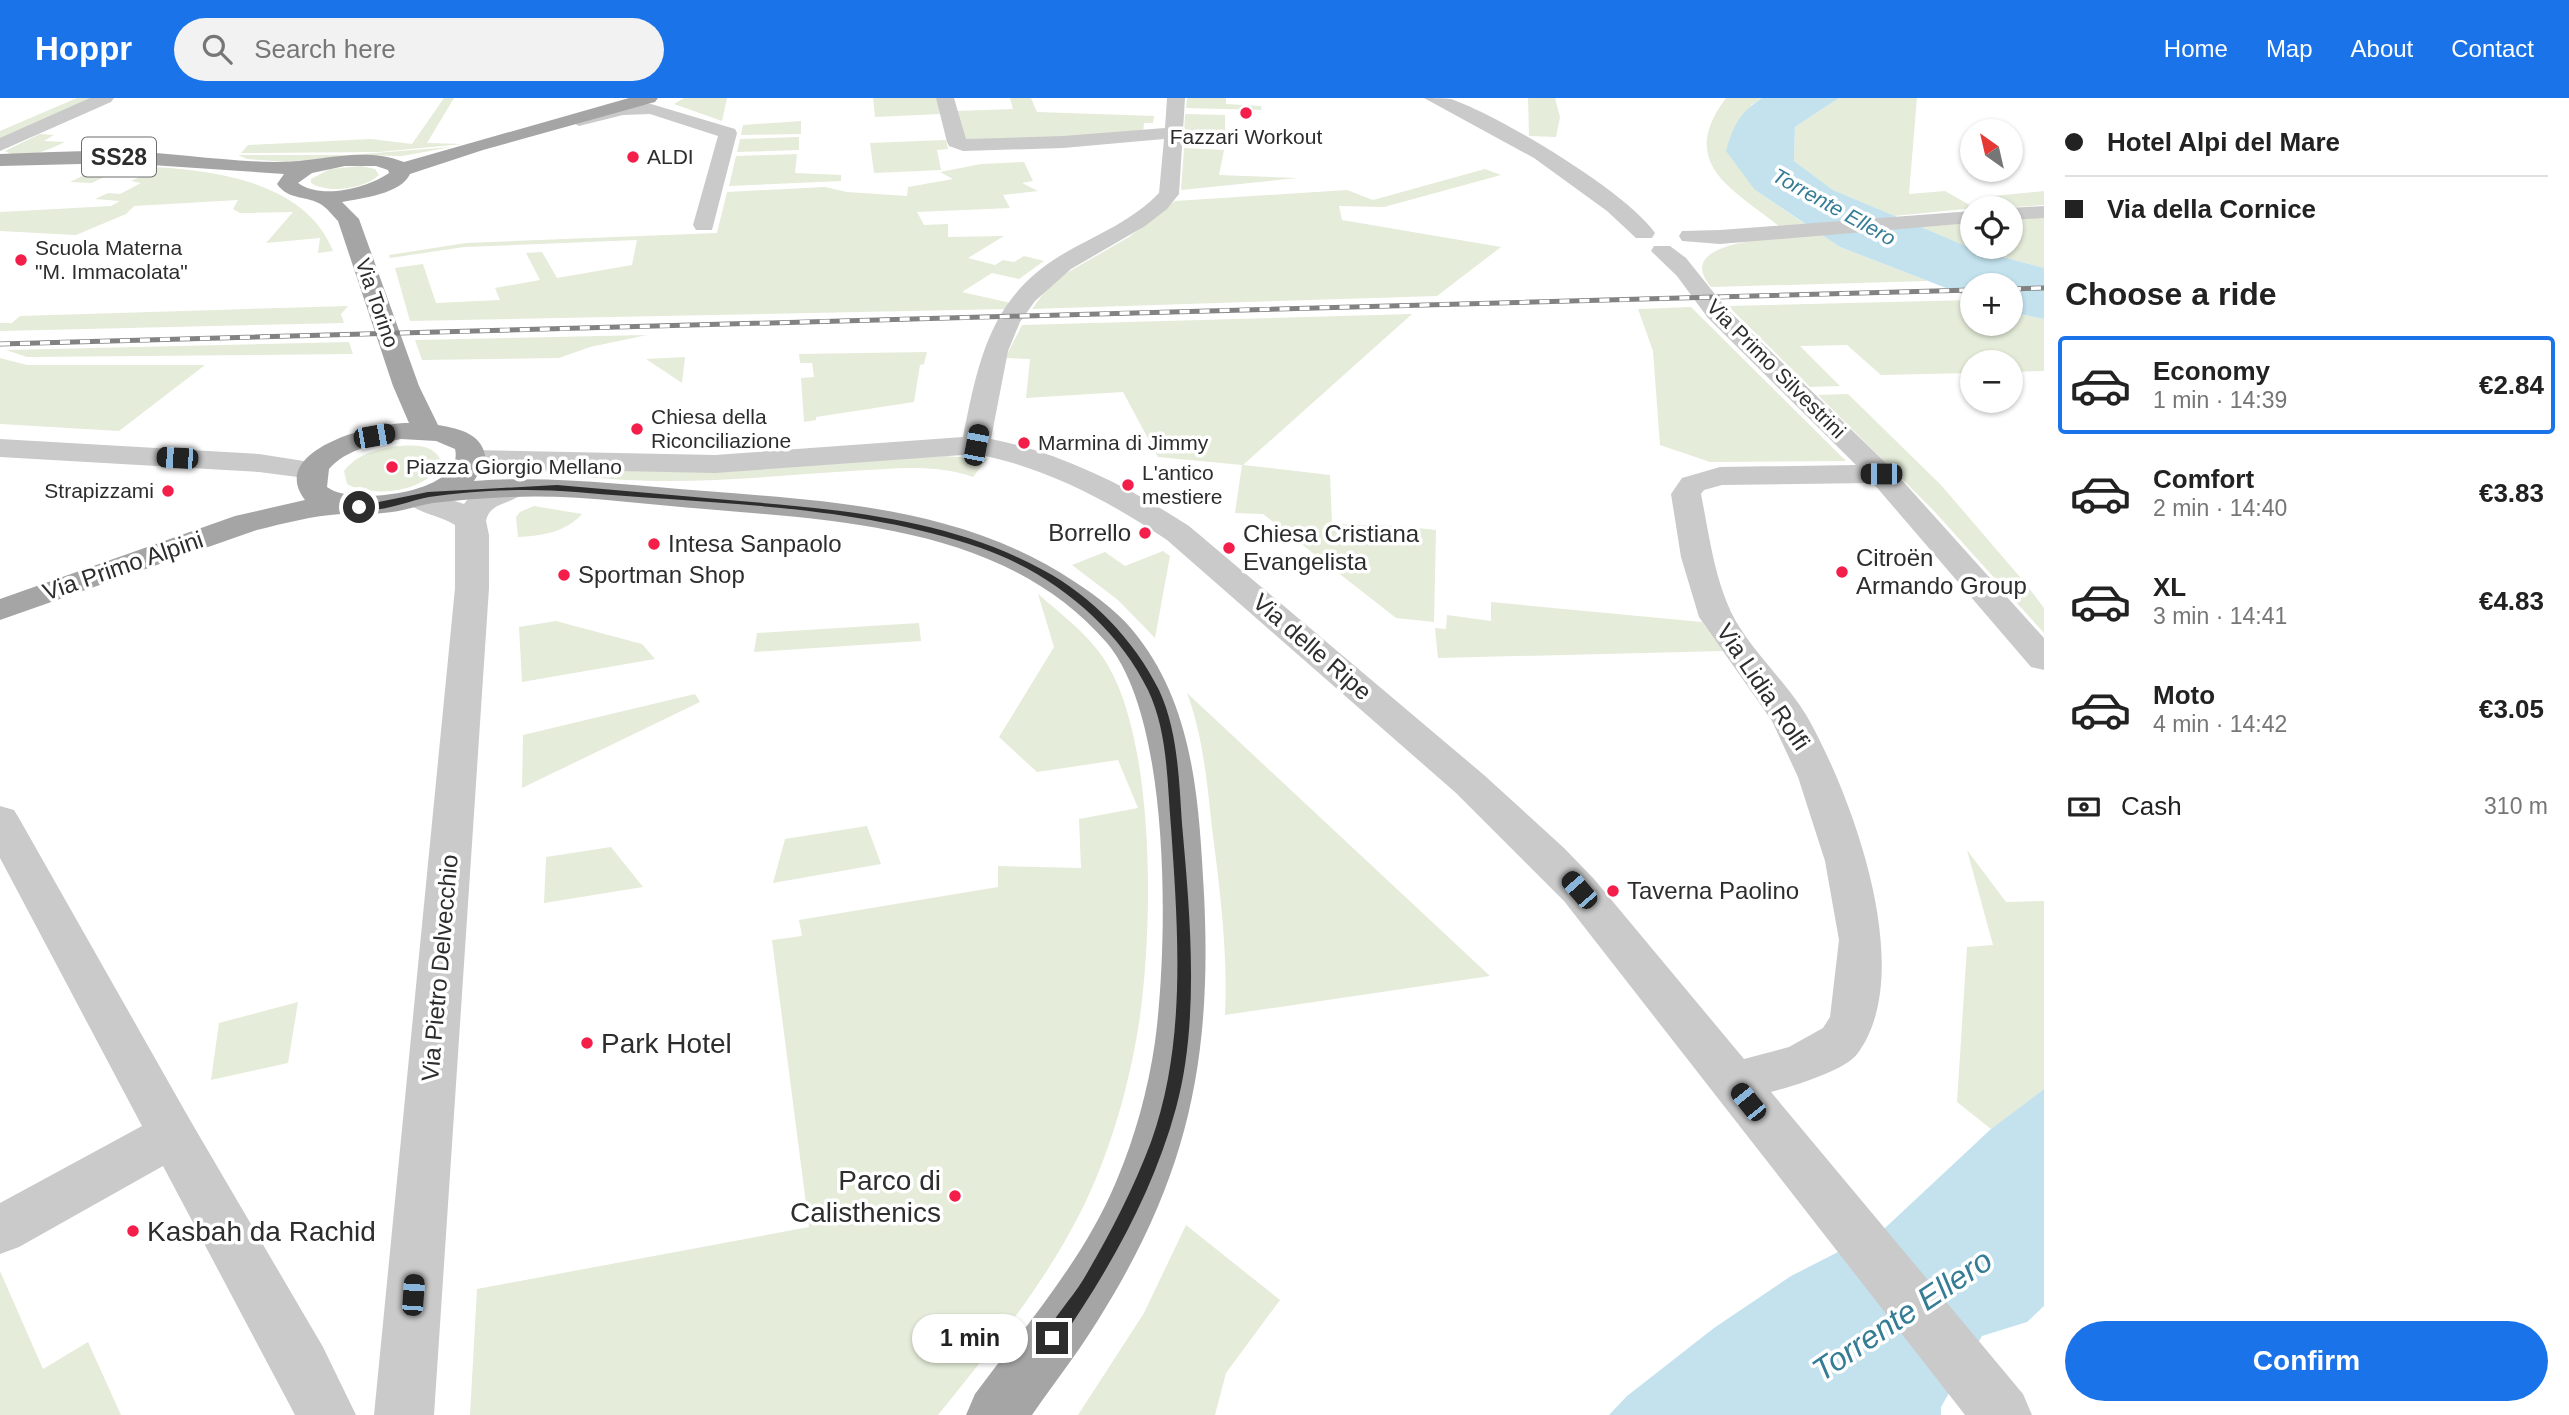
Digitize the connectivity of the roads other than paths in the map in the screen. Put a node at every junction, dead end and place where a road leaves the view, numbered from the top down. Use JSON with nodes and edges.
{"nodes":[{"id":1,"x":105,"y":98,"type":"edge"},
{"id":2,"x":945,"y":98,"type":"edge"},
{"id":3,"x":1177,"y":98,"type":"edge"},
{"id":4,"x":1433,"y":98,"type":"edge"},
{"id":5,"x":657,"y":102,"type":"edge"},
{"id":6,"x":1174,"y":132,"type":"junction"},
{"id":7,"x":0,"y":145,"type":"edge"},
{"id":8,"x":0,"y":160,"type":"edge"},
{"id":9,"x":238,"y":165,"type":"junction"},
{"id":10,"x":395,"y":166,"type":"junction"},
{"id":11,"x":312,"y":167,"type":"junction"},
{"id":12,"x":290,"y":178,"type":"junction"},
{"id":13,"x":360,"y":192,"type":"junction"},
{"id":14,"x":317,"y":195,"type":"junction"},
{"id":15,"x":2044,"y":212,"type":"edge"},
{"id":16,"x":2023,"y":213,"type":"edge"},
{"id":17,"x":1960,"y":218,"type":"edge"},
{"id":18,"x":348,"y":219,"type":"junction"},
{"id":19,"x":704,"y":225,"type":"dead end"},
{"id":20,"x":1676,"y":242,"type":"junction"},
{"id":21,"x":406,"y":386,"type":"junction"},
{"id":22,"x":427,"y":430,"type":"junction"},
{"id":23,"x":374,"y":436,"type":"junction"},
{"id":24,"x":976,"y":445,"type":"junction"},
{"id":25,"x":0,"y":448,"type":"edge"},
{"id":26,"x":336,"y":450,"type":"junction"},
{"id":27,"x":470,"y":462,"type":"junction"},
{"id":28,"x":260,"y":463,"type":"junction"},
{"id":29,"x":1881,"y":474,"type":"junction"},
{"id":30,"x":311,"y":476,"type":"junction"},
{"id":31,"x":557,"y":488,"type":"junction"},
{"id":32,"x":512,"y":489,"type":"junction"},
{"id":33,"x":423,"y":497,"type":"junction"},
{"id":34,"x":340,"y":505,"type":"junction"},
{"id":35,"x":470,"y":522,"type":"junction"},
{"id":36,"x":246,"y":523,"type":"junction"},
{"id":37,"x":0,"y":610,"type":"edge"},
{"id":38,"x":2044,"y":659,"type":"edge"},
{"id":39,"x":4,"y":837,"type":"edge"},
{"id":40,"x":1732,"y":1083,"type":"junction"},
{"id":41,"x":172,"y":1135,"type":"junction"},
{"id":42,"x":0,"y":1230,"type":"edge"},
{"id":43,"x":2002,"y":1409,"type":"edge"},
{"id":44,"x":326,"y":1415,"type":"edge"},
{"id":45,"x":404,"y":1415,"type":"edge"},
{"id":46,"x":996,"y":1415,"type":"edge"}],
"edges":[{"from":1,"to":7,"type":"street"},
{"from":2,"to":6,"type":"street"},
{"from":3,"to":6,"type":"street"},
{"from":4,"to":20,"type":"street","name":"Via Primo Silvestrini"},
{"from":5,"to":10,"type":"main road"},
{"from":5,"to":19,"type":"street"},
{"from":6,"to":24,"type":"street"},
{"from":8,"to":9,"type":"main road","number":"SS28"},
{"from":9,"to":11,"type":"main road","number":"SS28"},
{"from":9,"to":12,"type":"main road","number":"SS28"},
{"from":10,"to":11,"type":"main road"},
{"from":10,"to":13,"type":"main road"},
{"from":11,"to":12,"type":"main road"},
{"from":12,"to":14,"type":"main road"},
{"from":13,"to":14,"type":"main road"},
{"from":13,"to":18,"type":"main road"},
{"from":14,"to":18,"type":"main road"},
{"from":15,"to":16,"type":"street"},
{"from":17,"to":20,"type":"street"},
{"from":18,"to":21,"type":"main road","name":"Via Torino"},
{"from":20,"to":29,"type":"street","name":"Via Primo Silvestrini"},
{"from":21,"to":22,"type":"main road","name":"Via Torino"},
{"from":21,"to":23,"type":"main road"},
{"from":22,"to":23,"type":"main road"},
{"from":22,"to":27,"type":"main road"},
{"from":23,"to":26,"type":"main road"},
{"from":24,"to":27,"type":"street","name":"Via delle Ripe"},
{"from":24,"to":40,"type":"street","name":"Via delle Ripe"},
{"from":25,"to":28,"type":"street"},
{"from":26,"to":28,"type":"street"},
{"from":26,"to":30,"type":"main road"},
{"from":27,"to":31,"type":"main road"},
{"from":27,"to":33,"type":"main road"},
{"from":28,"to":30,"type":"street"},
{"from":29,"to":38,"type":"street","name":"Via Primo Silvestrini"},
{"from":29,"to":40,"type":"street","name":"Via Lidia Rolfi"},
{"from":30,"to":34,"type":"main road"},
{"from":30,"to":36,"type":"main road","name":"Via Primo Alpini"},
{"from":31,"to":32,"type":"main road"},
{"from":31,"to":46,"type":"main road"},
{"from":32,"to":33,"type":"main road"},
{"from":32,"to":35,"type":"street"},
{"from":33,"to":34,"type":"main road"},
{"from":33,"to":35,"type":"street"},
{"from":34,"to":36,"type":"main road","name":"Via Primo Alpini"},
{"from":35,"to":45,"type":"street","name":"Via Pietro Delvecchio"},
{"from":36,"to":37,"type":"main road","name":"Via Primo Alpini"},
{"from":39,"to":41,"type":"street"},
{"from":40,"to":43,"type":"street","name":"Via delle Ripe"},
{"from":41,"to":42,"type":"street"},
{"from":41,"to":44,"type":"street"}]}
